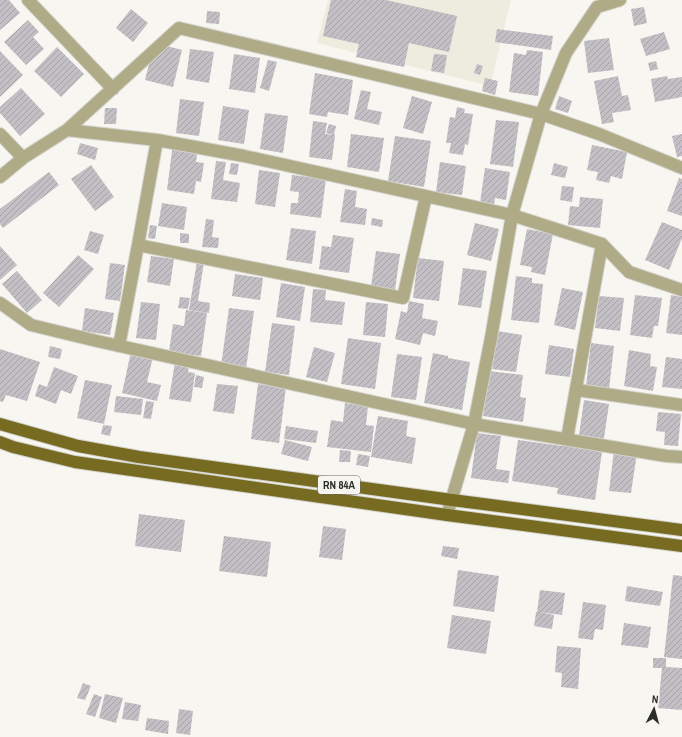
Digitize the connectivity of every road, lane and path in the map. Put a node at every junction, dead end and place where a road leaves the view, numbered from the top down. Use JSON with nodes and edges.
{"nodes":[{"id":1,"x":28,"y":0,"type":"edge"},
{"id":2,"x":620,"y":0,"type":"edge"},
{"id":3,"x":112,"y":89,"type":"junction"},
{"id":4,"x":541,"y":114,"type":"junction"},
{"id":5,"x":67,"y":130,"type":"junction"},
{"id":6,"x":0,"y":134,"type":"edge"},
{"id":7,"x":157,"y":140,"type":"junction"},
{"id":8,"x":22,"y":158,"type":"junction"},
{"id":9,"x":682,"y":168,"type":"edge"},
{"id":10,"x":0,"y":177,"type":"edge"},
{"id":11,"x":426,"y":196,"type":"junction"},
{"id":12,"x":512,"y":215,"type":"junction"},
{"id":13,"x":602,"y":244,"type":"junction"},
{"id":14,"x":138,"y":245,"type":"junction"},
{"id":15,"x":682,"y":290,"type":"edge"},
{"id":16,"x":0,"y":303,"type":"edge"},
{"id":17,"x":119,"y":346,"type":"junction"},
{"id":18,"x":576,"y":390,"type":"junction"},
{"id":19,"x":682,"y":405,"type":"edge"},
{"id":20,"x":0,"y":424,"type":"edge"},
{"id":21,"x":474,"y":424,"type":"junction"},
{"id":22,"x":567,"y":440,"type":"junction"},
{"id":23,"x":0,"y":442,"type":"edge"},
{"id":24,"x":682,"y":457,"type":"edge"},
{"id":25,"x":452,"y":500,"type":"junction"},
{"id":26,"x":447,"y":515,"type":"junction"},
{"id":27,"x":682,"y":530,"type":"edge"},
{"id":28,"x":682,"y":546,"type":"edge"}],
"edges":[{"from":1,"to":3,"type":"street"},
{"from":2,"to":4,"type":"street"},
{"from":3,"to":4,"type":"street"},
{"from":3,"to":5,"type":"street"},
{"from":4,"to":9,"type":"street"},
{"from":4,"to":12,"type":"street"},
{"from":5,"to":7,"type":"street"},
{"from":5,"to":8,"type":"street"},
{"from":6,"to":8,"type":"street"},
{"from":7,"to":11,"type":"street"},
{"from":7,"to":14,"type":"street"},
{"from":8,"to":10,"type":"street"},
{"from":11,"to":12,"type":"street"},
{"from":11,"to":14,"type":"street"},
{"from":12,"to":13,"type":"street"},
{"from":12,"to":21,"type":"street"},
{"from":13,"to":15,"type":"street"},
{"from":13,"to":18,"type":"street"},
{"from":14,"to":17,"type":"street"},
{"from":16,"to":17,"type":"street"},
{"from":17,"to":21,"type":"street"},
{"from":18,"to":19,"type":"street"},
{"from":18,"to":22,"type":"street"},
{"from":20,"to":25,"type":"main road","number":"RN 84A"},
{"from":21,"to":22,"type":"street"},
{"from":21,"to":25,"type":"street"},
{"from":22,"to":24,"type":"street"},
{"from":23,"to":26,"type":"main road","number":"RN 84A"},
{"from":25,"to":26,"type":"street"},
{"from":25,"to":27,"type":"main road","number":"RN 84A"},
{"from":26,"to":28,"type":"main road","number":"RN 84A"}]}
